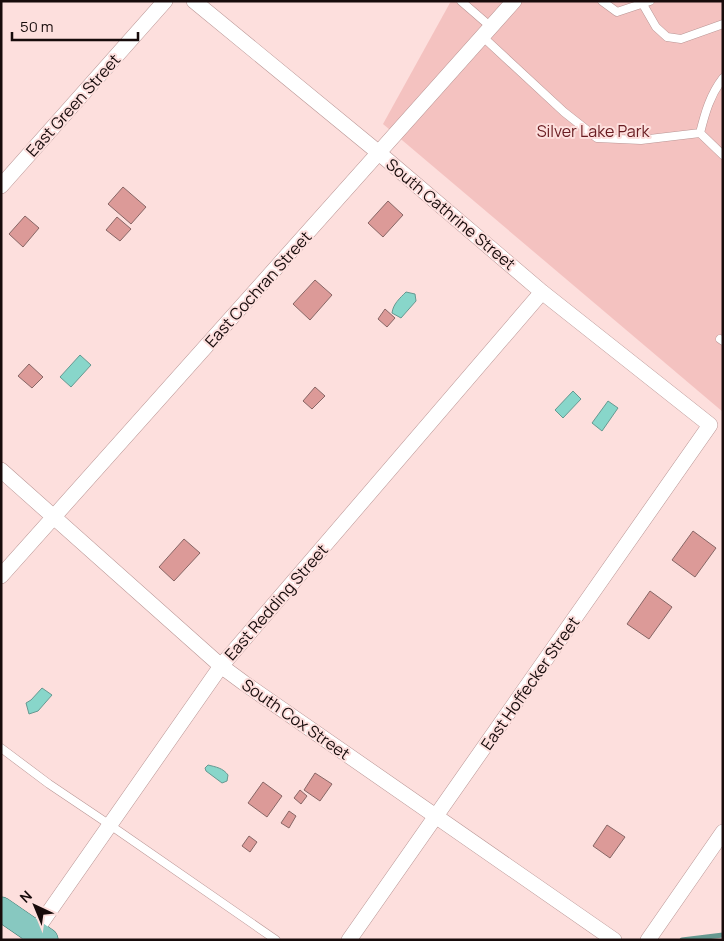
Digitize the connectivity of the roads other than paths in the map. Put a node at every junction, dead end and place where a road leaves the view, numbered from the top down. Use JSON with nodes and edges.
{"nodes":[{"id":1,"x":165,"y":1,"type":"edge"},
{"id":2,"x":194,"y":1,"type":"edge"},
{"id":3,"x":461,"y":1,"type":"edge"},
{"id":4,"x":514,"y":1,"type":"edge"},
{"id":5,"x":602,"y":1,"type":"edge"},
{"id":6,"x":650,"y":1,"type":"edge"},
{"id":7,"x":641,"y":3,"type":"edge"},
{"id":8,"x":723,"y":24,"type":"edge"},
{"id":9,"x":487,"y":32,"type":"junction"},
{"id":10,"x":723,"y":78,"type":"edge"},
{"id":11,"x":700,"y":133,"type":"junction"},
{"id":12,"x":379,"y":154,"type":"junction"},
{"id":13,"x":723,"y":155,"type":"edge"},
{"id":14,"x":1,"y":186,"type":"edge"},
{"id":15,"x":542,"y":292,"type":"junction"},
{"id":16,"x":710,"y":425,"type":"joint"},
{"id":17,"x":1,"y":470,"type":"edge"},
{"id":18,"x":54,"y":517,"type":"junction"},
{"id":19,"x":1,"y":576,"type":"edge"},
{"id":20,"x":221,"y":666,"type":"junction"},
{"id":21,"x":1,"y":748,"type":"edge"},
{"id":22,"x":436,"y":816,"type":"junction"},
{"id":23,"x":110,"y":825,"type":"junction"},
{"id":24,"x":723,"y":832,"type":"edge"},
{"id":25,"x":1,"y":909,"type":"edge"},
{"id":26,"x":37,"y":937,"type":"edge"},
{"id":27,"x":276,"y":940,"type":"edge"},
{"id":28,"x":349,"y":940,"type":"edge"},
{"id":29,"x":614,"y":940,"type":"edge"},
{"id":30,"x":648,"y":940,"type":"edge"}],
"edges":[{"from":1,"to":14,"type":"street","name":"East Green Street"},
{"from":2,"to":12,"type":"street","name":"South Cathrine Street"},
{"from":3,"to":9,"type":"lane"},
{"from":4,"to":9,"type":"street","name":"East Cochran Street"},
{"from":5,"to":7,"type":"lane"},
{"from":6,"to":7,"type":"lane"},
{"from":7,"to":8,"type":"lane"},
{"from":9,"to":11,"type":"lane"},
{"from":9,"to":12,"type":"street","name":"East Cochran Street"},
{"from":10,"to":11,"type":"lane"},
{"from":11,"to":13,"type":"lane"},
{"from":12,"to":15,"type":"street","name":"South Cathrine Street"},
{"from":12,"to":18,"type":"street","name":"East Cochran Street"},
{"from":15,"to":16,"type":"street","name":"South Cathrine Street"},
{"from":15,"to":20,"type":"street","name":"East Redding Street"},
{"from":16,"to":22,"type":"street","name":"East Hoffecker Street"},
{"from":17,"to":18,"type":"street","name":"South Cox Street"},
{"from":18,"to":19,"type":"street","name":"East Cochran Street"},
{"from":18,"to":20,"type":"street","name":"South Cox Street"},
{"from":20,"to":22,"type":"street","name":"South Cox Street"},
{"from":20,"to":23,"type":"street","name":"East Redding Street"},
{"from":21,"to":23,"type":"lane"},
{"from":22,"to":28,"type":"street","name":"East Hoffecker Street"},
{"from":22,"to":29,"type":"street","name":"South Cox Street"},
{"from":23,"to":26,"type":"street","name":"East Redding Street"},
{"from":23,"to":27,"type":"lane"},
{"from":24,"to":30,"type":"street"},
{"from":25,"to":26,"type":"main road"}]}
